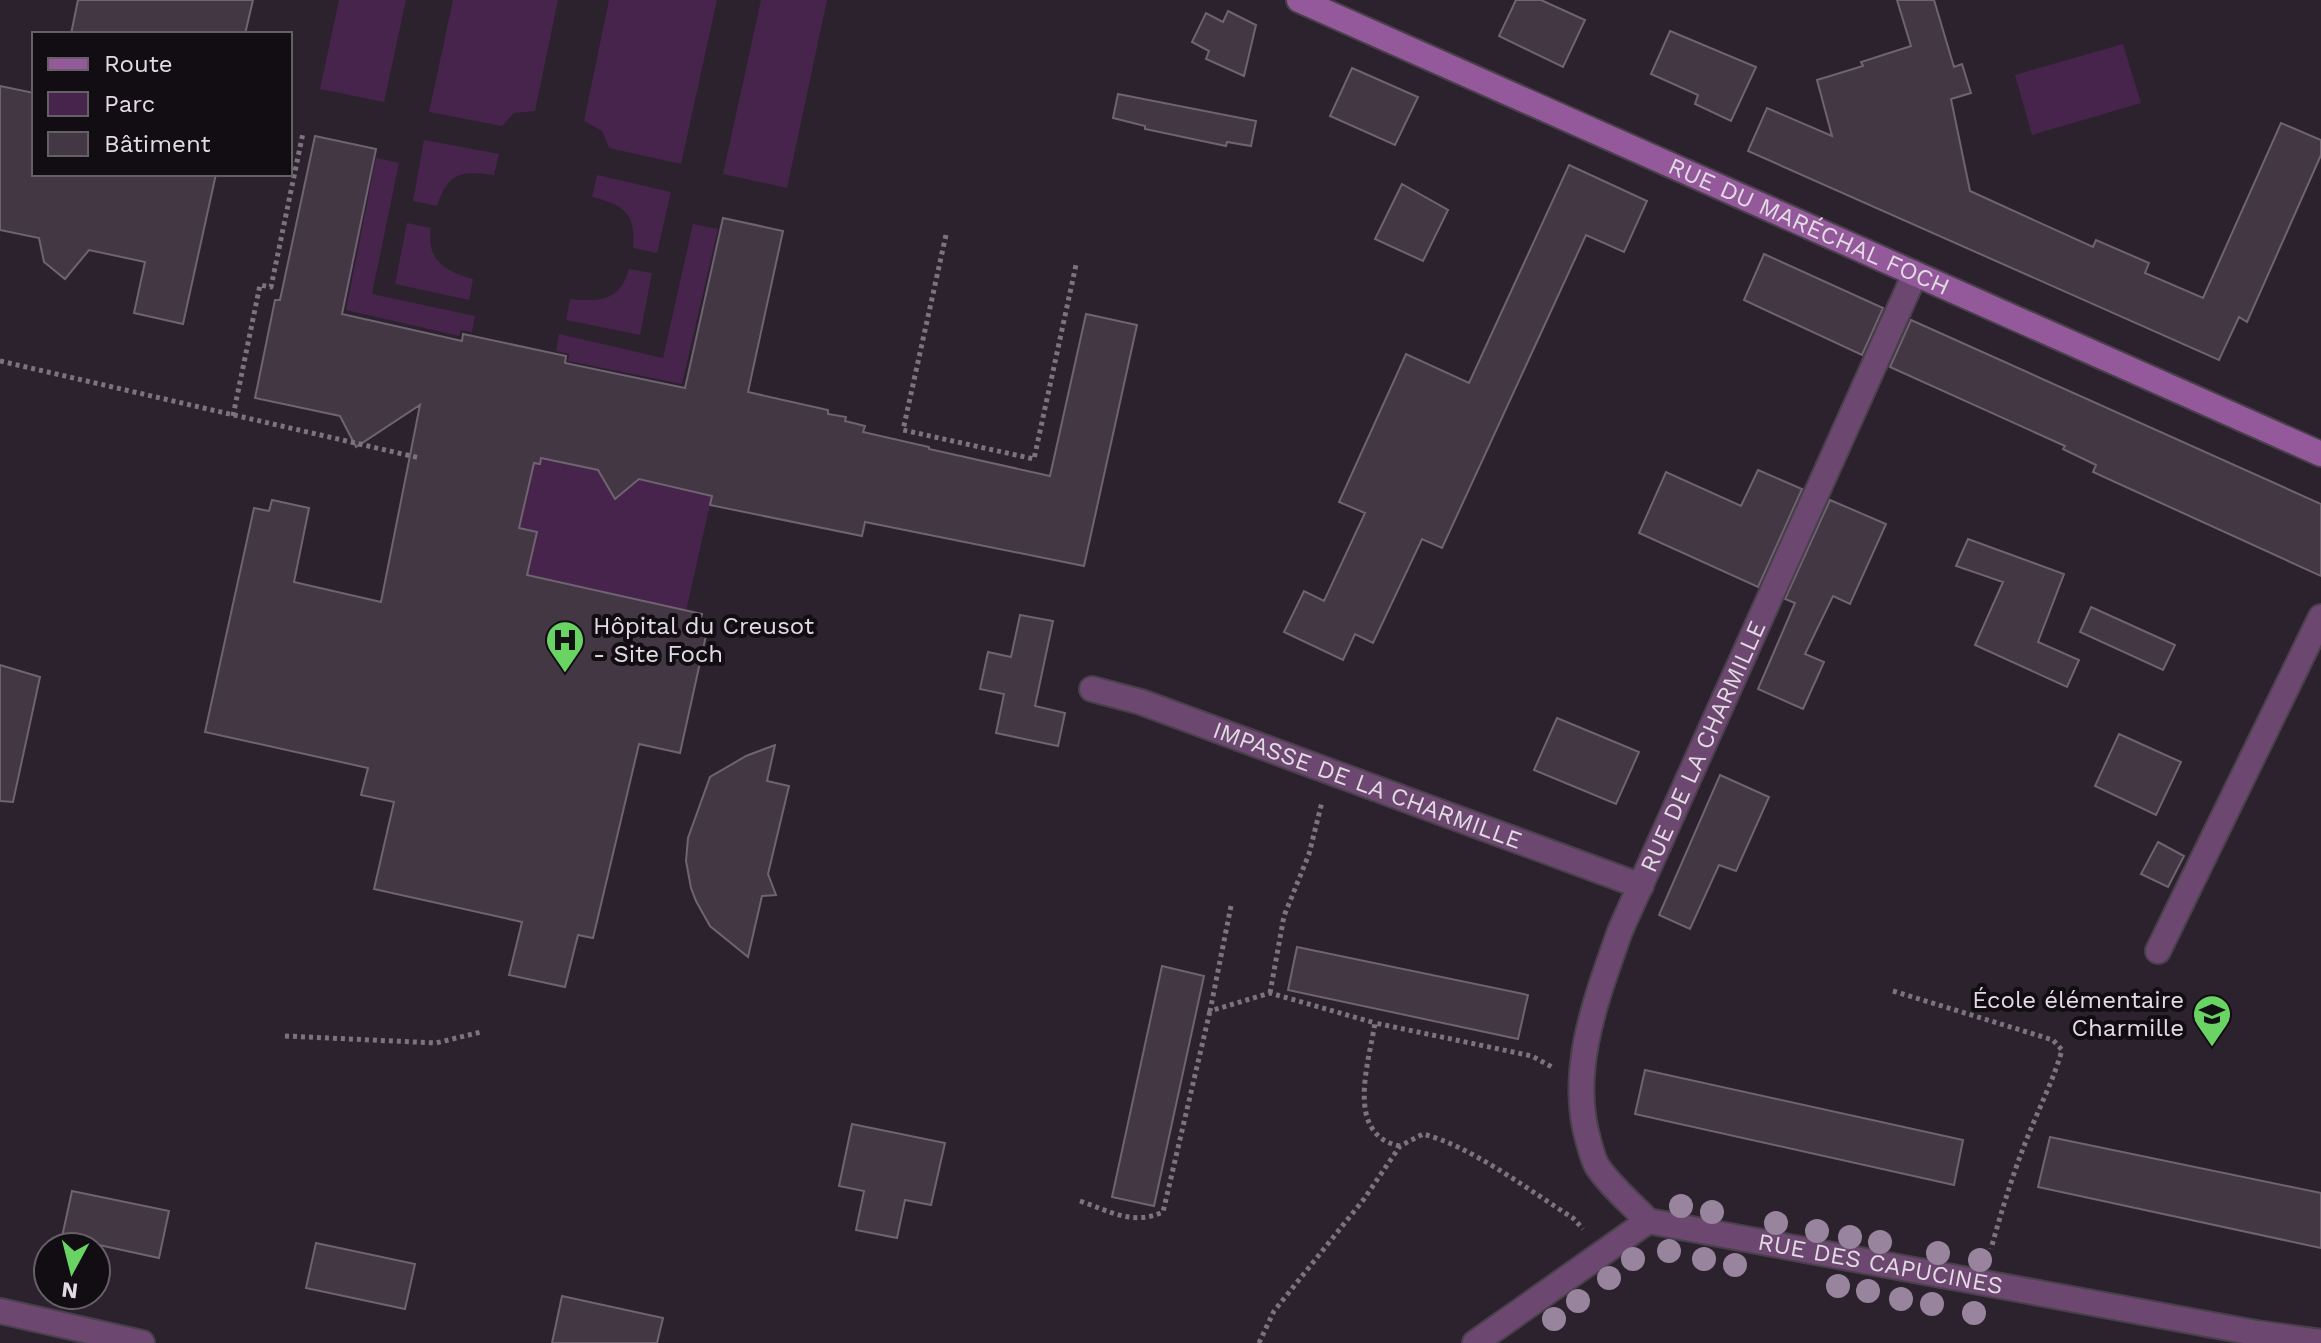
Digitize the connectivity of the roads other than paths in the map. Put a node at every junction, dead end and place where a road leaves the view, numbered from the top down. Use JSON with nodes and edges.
{"nodes":[{"id":1,"x":1299,"y":0,"type":"edge"},
{"id":2,"x":1915,"y":274,"type":"junction"},
{"id":3,"x":2321,"y":454,"type":"edge"},
{"id":4,"x":2321,"y":617,"type":"edge"},
{"id":5,"x":1092,"y":689,"type":"dead end"},
{"id":6,"x":1641,"y":886,"type":"junction"},
{"id":7,"x":2158,"y":951,"type":"dead end"},
{"id":8,"x":1648,"y":1221,"type":"junction"},
{"id":9,"x":0,"y":1311,"type":"edge"},
{"id":10,"x":2321,"y":1342,"type":"edge"},
{"id":11,"x":142,"y":1343,"type":"edge"},
{"id":12,"x":1475,"y":1343,"type":"edge"}],
"edges":[{"from":1,"to":2,"type":"main road","name":"RUE DU MARÉCHAL FOCH"},
{"from":2,"to":3,"type":"main road","name":"RUE DU MARÉCHAL FOCH"},
{"from":2,"to":6,"type":"street","name":"RUE DE LA CHARMILLE"},
{"from":4,"to":7,"type":"street"},
{"from":5,"to":6,"type":"street","name":"IMPASSE DE LA CHARMILLE"},
{"from":6,"to":8,"type":"street","name":"RUE DE LA CHARMILLE"},
{"from":8,"to":10,"type":"street","name":"RUE DES CAPUCINES"},
{"from":8,"to":12,"type":"street"},
{"from":9,"to":11,"type":"street"}]}
